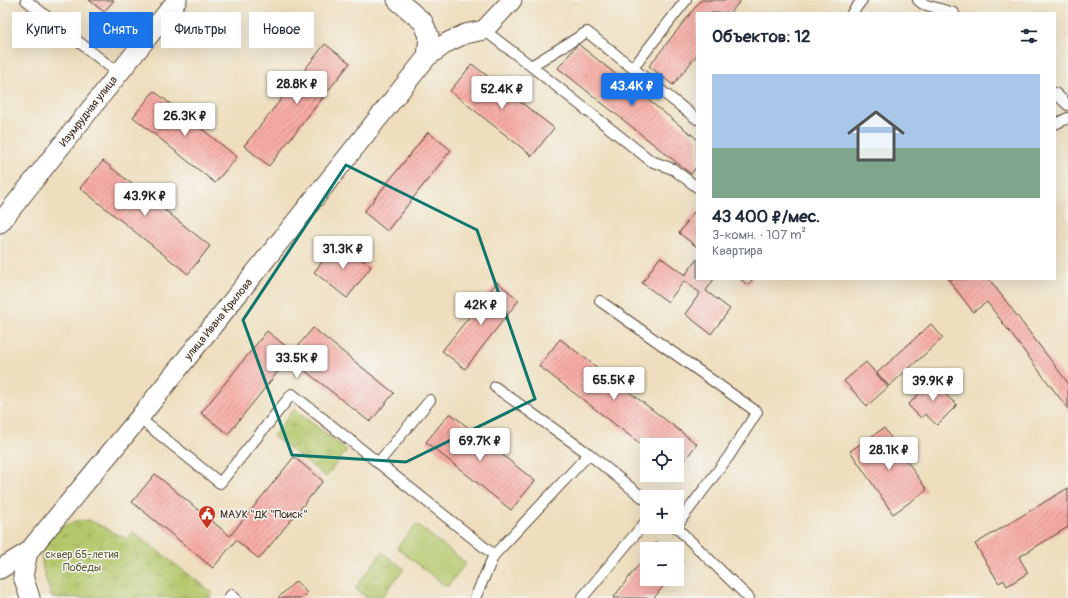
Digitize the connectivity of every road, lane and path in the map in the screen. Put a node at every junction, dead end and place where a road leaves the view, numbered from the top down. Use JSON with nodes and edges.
{"nodes":[{"id":1,"x":26,"y":0,"type":"edge"},
{"id":2,"x":177,"y":0,"type":"edge"},
{"id":3,"x":397,"y":0,"type":"edge"},
{"id":4,"x":512,"y":0,"type":"edge"},
{"id":5,"x":686,"y":0,"type":"edge"},
{"id":6,"x":862,"y":0,"type":"edge"},
{"id":7,"x":918,"y":0,"type":"edge"},
{"id":8,"x":853,"y":12,"type":"edge"},
{"id":9,"x":951,"y":12,"type":"edge"},
{"id":10,"x":484,"y":30,"type":"junction"},
{"id":11,"x":427,"y":57,"type":"junction"},
{"id":12,"x":531,"y":66,"type":"junction"},
{"id":13,"x":633,"y":68,"type":"junction"},
{"id":14,"x":118,"y":73,"type":"junction"},
{"id":15,"x":1056,"y":94,"type":"edge"},
{"id":16,"x":1068,"y":105,"type":"edge"},
{"id":17,"x":696,"y":118,"type":"edge"},
{"id":18,"x":1068,"y":118,"type":"edge"},
{"id":19,"x":1056,"y":124,"type":"edge"},
{"id":20,"x":696,"y":186,"type":"edge"},
{"id":21,"x":0,"y":222,"type":"edge"},
{"id":22,"x":600,"y":302,"type":"dead end"},
{"id":23,"x":495,"y":386,"type":"dead end"},
{"id":24,"x":430,"y":400,"type":"dead end"},
{"id":25,"x":139,"y":418,"type":"junction"},
{"id":26,"x":589,"y":454,"type":"junction"},
{"id":27,"x":378,"y":463,"type":"junction"},
{"id":28,"x":640,"y":495,"type":"edge"},
{"id":29,"x":684,"y":515,"type":"edge"},
{"id":30,"x":640,"y":528,"type":"edge"},
{"id":31,"x":684,"y":534,"type":"edge"},
{"id":32,"x":28,"y":552,"type":"junction"},
{"id":33,"x":494,"y":555,"type":"junction"},
{"id":34,"x":0,"y":569,"type":"edge"},
{"id":35,"x":30,"y":598,"type":"edge"},
{"id":36,"x":229,"y":598,"type":"edge"},
{"id":37,"x":235,"y":598,"type":"edge"},
{"id":38,"x":475,"y":598,"type":"edge"},
{"id":39,"x":582,"y":598,"type":"edge"},
{"id":40,"x":749,"y":598,"type":"edge"}],
"edges":[{"from":1,"to":14,"type":"lane"},
{"from":2,"to":14,"type":"street","name":"Изумрудная улица"},
{"from":3,"to":11,"type":"street"},
{"from":4,"to":10,"type":"street"},
{"from":5,"to":13,"type":"lane"},
{"from":6,"to":8,"type":"lane"},
{"from":7,"to":9,"type":"lane"},
{"from":10,"to":11,"type":"street","name":"улица Ивана Крылова"},
{"from":10,"to":12,"type":"lane"},
{"from":11,"to":25,"type":"street","name":"улица Ивана Крылова"},
{"from":12,"to":13,"type":"lane"},
{"from":12,"to":20,"type":"lane"},
{"from":13,"to":17,"type":"lane"},
{"from":14,"to":21,"type":"street","name":"Изумрудная улица"},
{"from":15,"to":16,"type":"lane"},
{"from":18,"to":19,"type":"lane"},
{"from":22,"to":29,"type":"lane"},
{"from":23,"to":26,"type":"lane"},
{"from":24,"to":27,"type":"lane"},
{"from":25,"to":27,"type":"lane"},
{"from":25,"to":32,"type":"street","name":"улица Ивана Крылова"},
{"from":26,"to":28,"type":"lane"},
{"from":26,"to":33,"type":"lane"},
{"from":27,"to":33,"type":"lane"},
{"from":30,"to":39,"type":"lane"},
{"from":31,"to":40,"type":"lane"},
{"from":32,"to":34,"type":"street","name":"улица Ивана Крылова"},
{"from":32,"to":35,"type":"street"},
{"from":33,"to":38,"type":"lane"},
{"from":36,"to":37,"type":"lane"}]}
